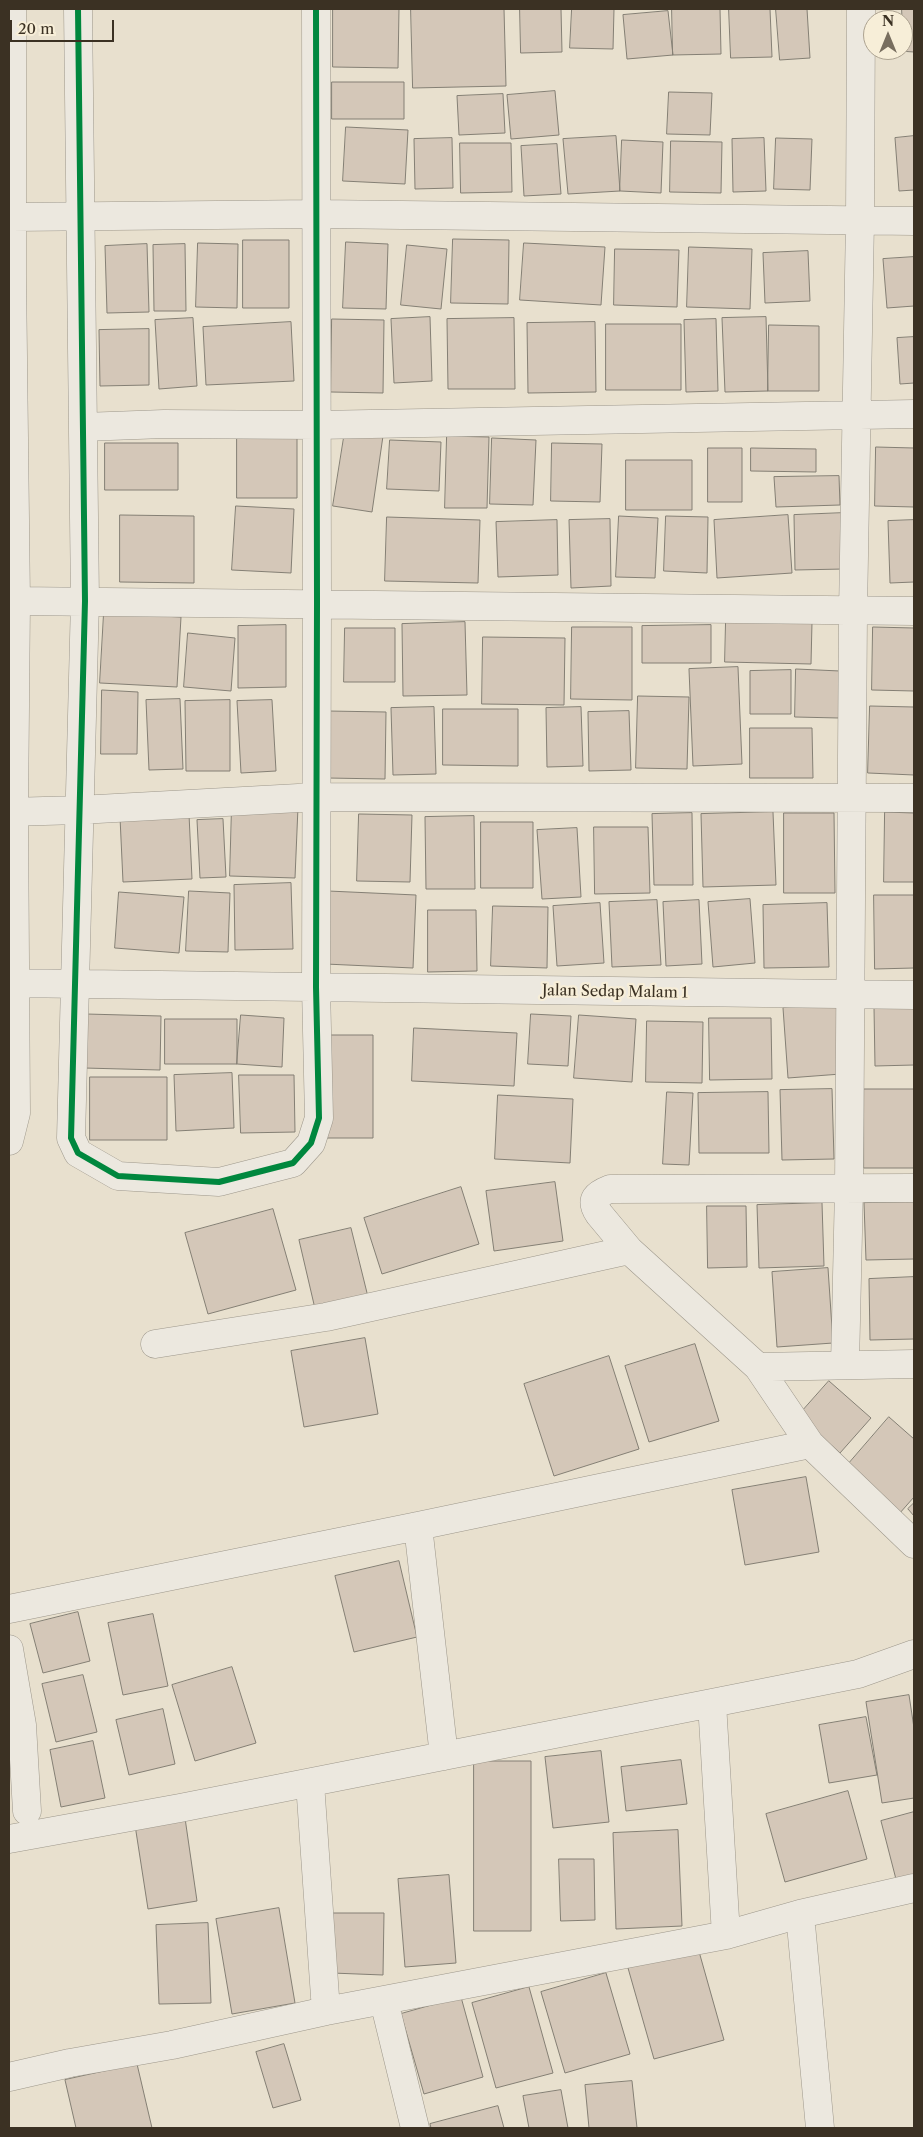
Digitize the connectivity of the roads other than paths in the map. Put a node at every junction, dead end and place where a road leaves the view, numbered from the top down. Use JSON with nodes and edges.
{"nodes":[{"id":1,"x":12,"y":9,"type":"edge"},
{"id":2,"x":78,"y":9,"type":"edge"},
{"id":3,"x":316,"y":9,"type":"edge"},
{"id":4,"x":861,"y":9,"type":"edge"},
{"id":5,"x":10,"y":118,"type":"edge"},
{"id":6,"x":317,"y":214,"type":"junction"},
{"id":7,"x":81,"y":216,"type":"junction"},
{"id":8,"x":12,"y":218,"type":"junction"},
{"id":9,"x":860,"y":220,"type":"junction"},
{"id":10,"x":914,"y":221,"type":"edge"},
{"id":11,"x":10,"y":276,"type":"edge"},
{"id":12,"x":857,"y":414,"type":"junction"},
{"id":13,"x":914,"y":414,"type":"edge"},
{"id":14,"x":316,"y":426,"type":"junction"},
{"id":15,"x":83,"y":427,"type":"junction"},
{"id":16,"x":12,"y":441,"type":"edge"},
{"id":17,"x":16,"y":601,"type":"junction"},
{"id":18,"x":85,"y":601,"type":"junction"},
{"id":19,"x":317,"y":604,"type":"junction"},
{"id":20,"x":914,"y":611,"type":"edge"},
{"id":21,"x":854,"y":612,"type":"junction"},
{"id":22,"x":12,"y":634,"type":"edge"},
{"id":23,"x":317,"y":797,"type":"junction"},
{"id":24,"x":854,"y":797,"type":"junction"},
{"id":25,"x":914,"y":798,"type":"edge"},
{"id":26,"x":79,"y":810,"type":"junction"},
{"id":27,"x":11,"y":812,"type":"edge"},
{"id":28,"x":12,"y":983,"type":"edge"},
{"id":29,"x":75,"y":983,"type":"junction"},
{"id":30,"x":316,"y":987,"type":"junction"},
{"id":31,"x":851,"y":995,"type":"junction"},
{"id":32,"x":914,"y":995,"type":"edge"},
{"id":33,"x":9,"y":1141,"type":"edge"},
{"id":34,"x":850,"y":1188,"type":"junction"},
{"id":35,"x":914,"y":1188,"type":"edge"},
{"id":36,"x":629,"y":1250,"type":"junction"},
{"id":37,"x":155,"y":1344,"type":"dead end"},
{"id":38,"x":914,"y":1364,"type":"edge"},
{"id":39,"x":845,"y":1365,"type":"junction"},
{"id":40,"x":758,"y":1367,"type":"junction"},
{"id":41,"x":810,"y":1444,"type":"junction"},
{"id":42,"x":418,"y":1526,"type":"junction"},
{"id":43,"x":914,"y":1544,"type":"edge"},
{"id":44,"x":9,"y":1609,"type":"edge"},
{"id":45,"x":9,"y":1649,"type":"edge"},
{"id":46,"x":914,"y":1654,"type":"edge"},
{"id":47,"x":712,"y":1703,"type":"junction"},
{"id":48,"x":444,"y":1756,"type":"junction"},
{"id":49,"x":310,"y":1783,"type":"junction"},
{"id":50,"x":27,"y":1811,"type":"dead end"},
{"id":51,"x":9,"y":1839,"type":"edge"},
{"id":52,"x":914,"y":1888,"type":"edge"},
{"id":53,"x":800,"y":1914,"type":"junction"},
{"id":54,"x":726,"y":1935,"type":"junction"},
{"id":55,"x":384,"y":2001,"type":"junction"},
{"id":56,"x":326,"y":2011,"type":"junction"},
{"id":57,"x":9,"y":2077,"type":"edge"},
{"id":58,"x":415,"y":2128,"type":"edge"},
{"id":59,"x":820,"y":2128,"type":"edge"}],
"edges":[{"from":1,"to":5,"type":"street"},
{"from":2,"to":7,"type":"street"},
{"from":3,"to":6,"type":"street"},
{"from":4,"to":9,"type":"street"},
{"from":5,"to":8,"type":"street"},
{"from":6,"to":7,"type":"street"},
{"from":6,"to":9,"type":"street"},
{"from":6,"to":14,"type":"street"},
{"from":7,"to":8,"type":"street"},
{"from":7,"to":15,"type":"street"},
{"from":8,"to":11,"type":"street"},
{"from":9,"to":10,"type":"street"},
{"from":9,"to":12,"type":"street"},
{"from":11,"to":16,"type":"street"},
{"from":12,"to":13,"type":"street"},
{"from":12,"to":14,"type":"street"},
{"from":12,"to":21,"type":"street"},
{"from":14,"to":15,"type":"street"},
{"from":14,"to":19,"type":"street"},
{"from":15,"to":18,"type":"street"},
{"from":16,"to":17,"type":"street"},
{"from":17,"to":18,"type":"street"},
{"from":17,"to":22,"type":"street"},
{"from":18,"to":19,"type":"street"},
{"from":18,"to":26,"type":"street"},
{"from":19,"to":21,"type":"street"},
{"from":19,"to":23,"type":"street"},
{"from":20,"to":21,"type":"street"},
{"from":21,"to":24,"type":"street"},
{"from":22,"to":27,"type":"street"},
{"from":23,"to":24,"type":"street"},
{"from":23,"to":26,"type":"street"},
{"from":23,"to":30,"type":"street"},
{"from":24,"to":25,"type":"street"},
{"from":24,"to":31,"type":"street"},
{"from":26,"to":27,"type":"street"},
{"from":26,"to":29,"type":"street"},
{"from":27,"to":28,"type":"street"},
{"from":28,"to":29,"type":"street","name":"Jalan Sedap Malam 1"},
{"from":28,"to":33,"type":"street"},
{"from":29,"to":30,"type":"street","name":"Jalan Sedap Malam 1"},
{"from":29,"to":30,"type":"street"},
{"from":30,"to":31,"type":"street","name":"Jalan Sedap Malam 1"},
{"from":31,"to":32,"type":"street","name":"Jalan Sedap Malam 1"},
{"from":31,"to":34,"type":"street"},
{"from":34,"to":35,"type":"street"},
{"from":34,"to":36,"type":"street"},
{"from":34,"to":39,"type":"street"},
{"from":36,"to":37,"type":"street"},
{"from":36,"to":40,"type":"street"},
{"from":38,"to":39,"type":"street"},
{"from":39,"to":40,"type":"street"},
{"from":40,"to":41,"type":"street"},
{"from":41,"to":42,"type":"street"},
{"from":41,"to":43,"type":"street"},
{"from":42,"to":44,"type":"street"},
{"from":42,"to":48,"type":"street"},
{"from":45,"to":50,"type":"street"},
{"from":46,"to":47,"type":"street"},
{"from":47,"to":48,"type":"street"},
{"from":47,"to":54,"type":"street"},
{"from":48,"to":49,"type":"street"},
{"from":49,"to":51,"type":"street"},
{"from":49,"to":56,"type":"street"},
{"from":52,"to":53,"type":"street"},
{"from":53,"to":54,"type":"street"},
{"from":53,"to":59,"type":"street"},
{"from":54,"to":55,"type":"street"},
{"from":55,"to":56,"type":"street"},
{"from":55,"to":58,"type":"street"},
{"from":56,"to":57,"type":"street"}]}
